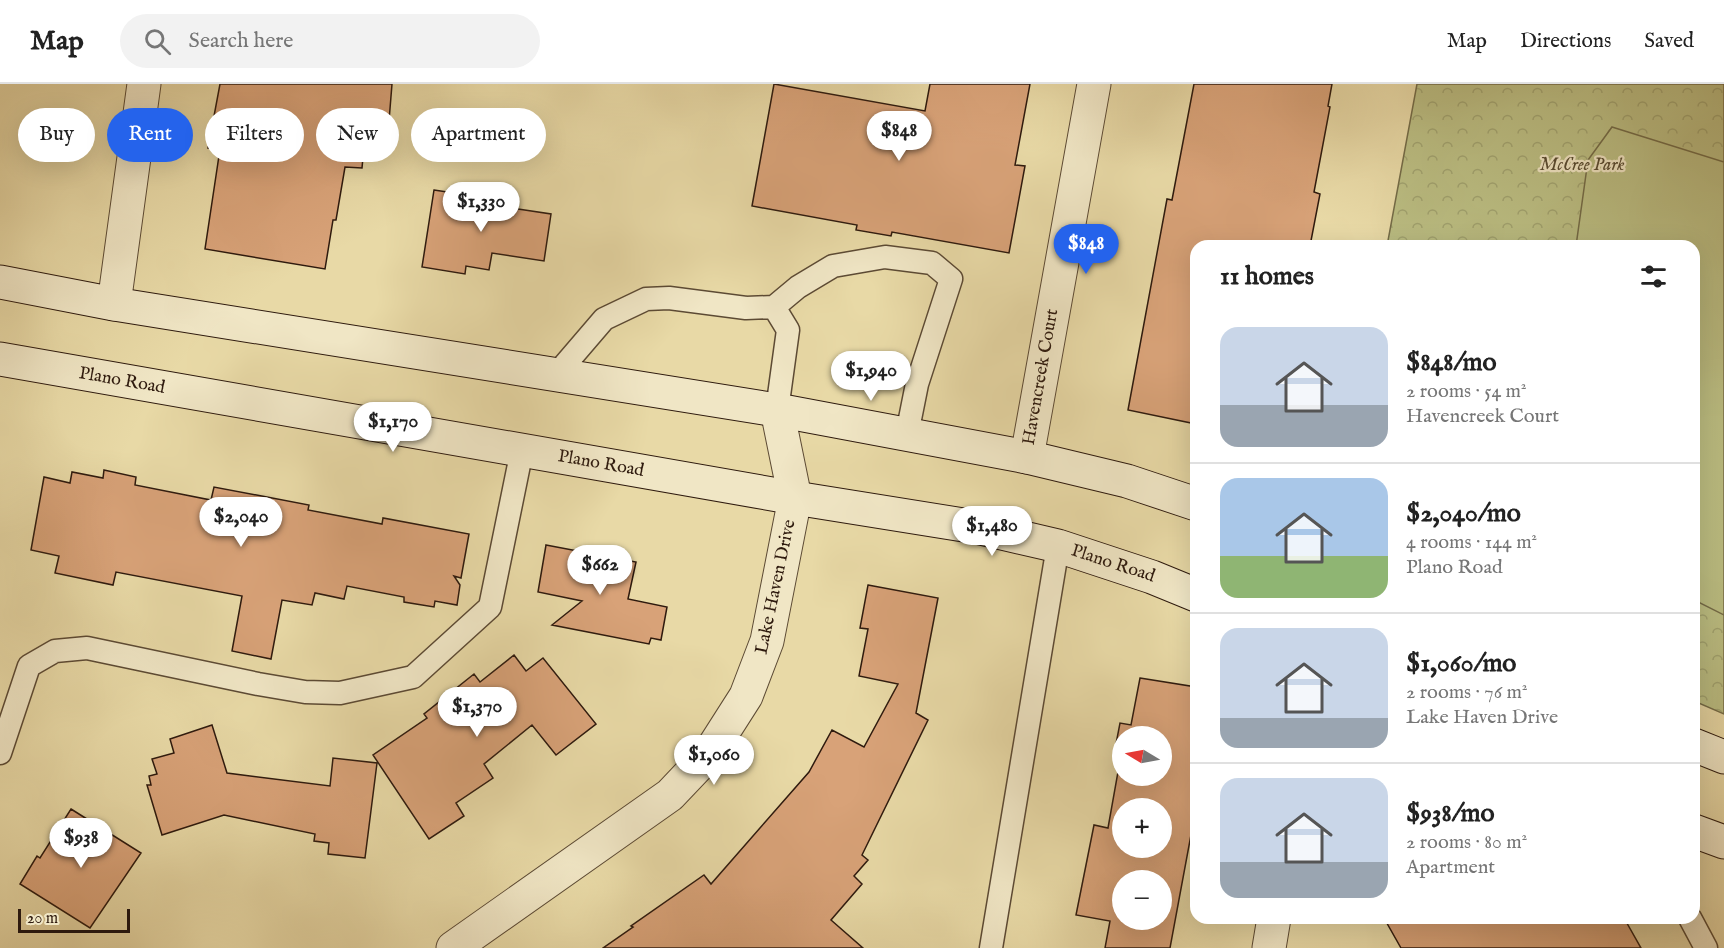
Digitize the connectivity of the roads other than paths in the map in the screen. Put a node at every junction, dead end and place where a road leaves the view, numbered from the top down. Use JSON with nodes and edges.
{"nodes":[{"id":1,"x":144,"y":84,"type":"edge"},
{"id":2,"x":1094,"y":84,"type":"edge"},
{"id":3,"x":0,"y":282,"type":"edge"},
{"id":4,"x":114,"y":304,"type":"junction"},
{"id":5,"x":774,"y":307,"type":"junction"},
{"id":6,"x":0,"y":359,"type":"edge"},
{"id":7,"x":556,"y":375,"type":"junction"},
{"id":8,"x":777,"y":410,"type":"junction"},
{"id":9,"x":907,"y":434,"type":"junction"},
{"id":10,"x":522,"y":450,"type":"junction"},
{"id":11,"x":1027,"y":457,"type":"junction"},
{"id":12,"x":795,"y":498,"type":"junction"},
{"id":13,"x":1190,"y":502,"type":"edge"},
{"id":14,"x":1058,"y":546,"type":"junction"},
{"id":15,"x":1190,"y":593,"type":"edge"},
{"id":16,"x":1700,"y":748,"type":"edge"},
{"id":17,"x":0,"y":753,"type":"edge"},
{"id":18,"x":1724,"y":757,"type":"edge"},
{"id":19,"x":1700,"y":833,"type":"edge"},
{"id":20,"x":1724,"y":842,"type":"edge"},
{"id":21,"x":1273,"y":924,"type":"edge"},
{"id":22,"x":1693,"y":924,"type":"edge"},
{"id":23,"x":453,"y":948,"type":"edge"},
{"id":24,"x":991,"y":948,"type":"edge"},
{"id":25,"x":1269,"y":948,"type":"edge"},
{"id":26,"x":1706,"y":948,"type":"edge"}],
"edges":[{"from":1,"to":4,"type":"main road"},
{"from":2,"to":11,"type":"main road","name":"Havencreek Court"},
{"from":3,"to":4,"type":"main road"},
{"from":4,"to":7,"type":"main road"},
{"from":5,"to":7,"type":"lane"},
{"from":5,"to":8,"type":"lane"},
{"from":5,"to":9,"type":"lane"},
{"from":6,"to":10,"type":"main road","name":"Plano Road"},
{"from":7,"to":8,"type":"main road"},
{"from":8,"to":9,"type":"main road"},
{"from":8,"to":12,"type":"main road","name":"Lake Haven Drive"},
{"from":9,"to":11,"type":"main road"},
{"from":10,"to":12,"type":"main road","name":"Plano Road"},
{"from":10,"to":17,"type":"lane"},
{"from":11,"to":13,"type":"main road"},
{"from":12,"to":14,"type":"main road","name":"Plano Road"},
{"from":12,"to":23,"type":"main road","name":"Lake Haven Drive"},
{"from":14,"to":15,"type":"main road","name":"Plano Road"},
{"from":14,"to":24,"type":"lane"},
{"from":16,"to":18,"type":"main road"},
{"from":19,"to":20,"type":"main road"},
{"from":21,"to":25,"type":"main road"},
{"from":22,"to":26,"type":"lane"}]}
